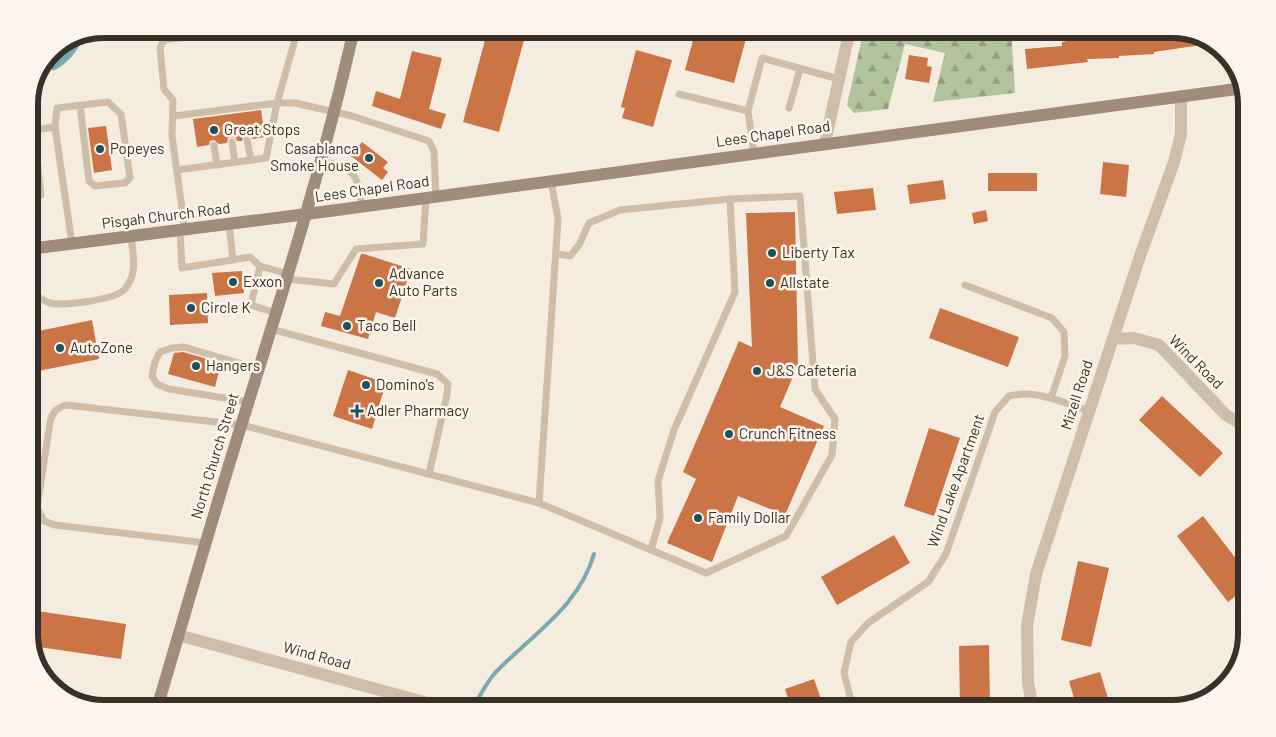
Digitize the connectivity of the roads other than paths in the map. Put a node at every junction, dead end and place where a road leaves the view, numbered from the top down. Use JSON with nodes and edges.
{"nodes":[{"id":1,"x":178,"y":38,"type":"edge"},
{"id":2,"x":296,"y":38,"type":"edge"},
{"id":3,"x":352,"y":38,"type":"edge"},
{"id":4,"x":848,"y":38,"type":"edge"},
{"id":5,"x":800,"y":69,"type":"junction"},
{"id":6,"x":839,"y":79,"type":"junction"},
{"id":7,"x":1236,"y":89,"type":"edge"},
{"id":8,"x":679,"y":94,"type":"dead end"},
{"id":9,"x":1181,"y":96,"type":"junction"},
{"id":10,"x":278,"y":103,"type":"junction"},
{"id":11,"x":80,"y":105,"type":"junction"},
{"id":12,"x":789,"y":108,"type":"dead end"},
{"id":13,"x":748,"y":111,"type":"junction"},
{"id":14,"x":334,"y":112,"type":"junction"},
{"id":15,"x":174,"y":116,"type":"junction"},
{"id":16,"x":55,"y":127,"type":"junction"},
{"id":17,"x":38,"y":129,"type":"edge"},
{"id":18,"x":247,"y":140,"type":"dead end"},
{"id":19,"x":232,"y":142,"type":"dead end"},
{"id":20,"x":825,"y":143,"type":"junction"},
{"id":21,"x":214,"y":145,"type":"dead end"},
{"id":22,"x":754,"y":153,"type":"junction"},
{"id":23,"x":251,"y":160,"type":"junction"},
{"id":24,"x":235,"y":162,"type":"junction"},
{"id":25,"x":321,"y":162,"type":"junction"},
{"id":26,"x":217,"y":165,"type":"junction"},
{"id":27,"x":38,"y":167,"type":"edge"},
{"id":28,"x":177,"y":170,"type":"junction"},
{"id":29,"x":551,"y":181,"type":"junction"},
{"id":30,"x":41,"y":195,"type":"dead end"},
{"id":31,"x":431,"y":197,"type":"junction"},
{"id":32,"x":730,"y":199,"type":"junction"},
{"id":33,"x":362,"y":207,"type":"junction"},
{"id":34,"x":307,"y":214,"type":"junction"},
{"id":35,"x":229,"y":224,"type":"junction"},
{"id":36,"x":182,"y":230,"type":"junction"},
{"id":37,"x":131,"y":236,"type":"junction"},
{"id":38,"x":72,"y":244,"type":"junction"},
{"id":39,"x":38,"y":248,"type":"edge"},
{"id":40,"x":557,"y":254,"type":"junction"},
{"id":41,"x":233,"y":260,"type":"junction"},
{"id":42,"x":260,"y":266,"type":"junction"},
{"id":43,"x":288,"y":276,"type":"junction"},
{"id":44,"x":964,"y":285,"type":"dead end"},
{"id":45,"x":38,"y":294,"type":"edge"},
{"id":46,"x":276,"y":313,"type":"junction"},
{"id":47,"x":271,"y":329,"type":"junction"},
{"id":48,"x":1113,"y":339,"type":"junction"},
{"id":49,"x":259,"y":369,"type":"junction"},
{"id":50,"x":1050,"y":398,"type":"junction"},
{"id":51,"x":249,"y":402,"type":"junction"},
{"id":52,"x":1089,"y":411,"type":"junction"},
{"id":53,"x":1238,"y":422,"type":"edge"},
{"id":54,"x":242,"y":425,"type":"junction"},
{"id":55,"x":429,"y":474,"type":"junction"},
{"id":56,"x":38,"y":502,"type":"edge"},
{"id":57,"x":540,"y":503,"type":"junction"},
{"id":58,"x":38,"y":510,"type":"edge"},
{"id":59,"x":206,"y":543,"type":"junction"},
{"id":60,"x":651,"y":550,"type":"junction"},
{"id":61,"x":178,"y":635,"type":"junction"},
{"id":62,"x":159,"y":700,"type":"edge"},
{"id":63,"x":417,"y":700,"type":"edge"},
{"id":64,"x":851,"y":700,"type":"edge"},
{"id":65,"x":1031,"y":700,"type":"edge"}],
"edges":[{"from":1,"to":15,"type":"lane"},
{"from":2,"to":10,"type":"lane"},
{"from":3,"to":14,"type":"main road","name":"North Church Street"},
{"from":4,"to":6,"type":"street"},
{"from":5,"to":6,"type":"lane"},
{"from":5,"to":12,"type":"lane"},
{"from":5,"to":13,"type":"lane"},
{"from":6,"to":20,"type":"street"},
{"from":7,"to":9,"type":"main road","name":"Lees Chapel Road"},
{"from":8,"to":13,"type":"lane"},
{"from":9,"to":20,"type":"main road","name":"Lees Chapel Road"},
{"from":9,"to":48,"type":"street","name":"Mizell Road"},
{"from":10,"to":14,"type":"lane"},
{"from":10,"to":15,"type":"lane"},
{"from":10,"to":23,"type":"lane"},
{"from":11,"to":11,"type":"lane"},
{"from":11,"to":16,"type":"lane"},
{"from":13,"to":22,"type":"lane"},
{"from":14,"to":25,"type":"main road","name":"North Church Street"},
{"from":14,"to":31,"type":"lane"},
{"from":15,"to":28,"type":"lane"},
{"from":16,"to":17,"type":"lane"},
{"from":16,"to":38,"type":"lane"},
{"from":18,"to":23,"type":"lane"},
{"from":19,"to":24,"type":"lane"},
{"from":20,"to":22,"type":"main road","name":"Lees Chapel Road"},
{"from":21,"to":26,"type":"lane"},
{"from":22,"to":29,"type":"main road","name":"Lees Chapel Road"},
{"from":23,"to":24,"type":"lane"},
{"from":24,"to":26,"type":"lane"},
{"from":25,"to":33,"type":"lane"},
{"from":25,"to":34,"type":"main road","name":"North Church Street"},
{"from":26,"to":28,"type":"lane"},
{"from":27,"to":30,"type":"lane"},
{"from":28,"to":36,"type":"lane"},
{"from":29,"to":31,"type":"main road","name":"Lees Chapel Road"},
{"from":29,"to":40,"type":"lane"},
{"from":31,"to":33,"type":"main road","name":"Lees Chapel Road"},
{"from":31,"to":43,"type":"lane"},
{"from":32,"to":40,"type":"lane"},
{"from":32,"to":60,"type":"lane"},
{"from":32,"to":60,"type":"lane"},
{"from":33,"to":34,"type":"main road","name":"Lees Chapel Road"},
{"from":34,"to":35,"type":"main road","name":"Pisgah Church Road"},
{"from":34,"to":43,"type":"main road","name":"North Church Street"},
{"from":35,"to":36,"type":"main road","name":"Pisgah Church Road"},
{"from":35,"to":41,"type":"lane"},
{"from":36,"to":37,"type":"main road","name":"Pisgah Church Road"},
{"from":36,"to":41,"type":"lane"},
{"from":37,"to":38,"type":"main road","name":"Pisgah Church Road"},
{"from":37,"to":45,"type":"lane"},
{"from":38,"to":39,"type":"main road","name":"Pisgah Church Road"},
{"from":40,"to":57,"type":"lane"},
{"from":41,"to":42,"type":"lane"},
{"from":42,"to":43,"type":"lane"},
{"from":42,"to":46,"type":"lane"},
{"from":43,"to":46,"type":"main road","name":"North Church Street"},
{"from":44,"to":50,"type":"lane"},
{"from":46,"to":47,"type":"main road","name":"North Church Street"},
{"from":47,"to":49,"type":"main road","name":"North Church Street"},
{"from":47,"to":55,"type":"lane"},
{"from":48,"to":52,"type":"street","name":"Mizell Road"},
{"from":48,"to":53,"type":"street","name":"Wind Road"},
{"from":49,"to":51,"type":"main road","name":"North Church Street"},
{"from":49,"to":51,"type":"lane"},
{"from":50,"to":52,"type":"lane","name":"Wind Lake Apartment"},
{"from":50,"to":64,"type":"lane","name":"Wind Lake Apartment"},
{"from":51,"to":54,"type":"main road","name":"North Church Street"},
{"from":52,"to":65,"type":"street","name":"Mizell Road"},
{"from":54,"to":55,"type":"lane"},
{"from":54,"to":56,"type":"lane"},
{"from":54,"to":59,"type":"main road","name":"North Church Street"},
{"from":55,"to":57,"type":"lane"},
{"from":57,"to":60,"type":"lane"},
{"from":58,"to":59,"type":"lane"},
{"from":59,"to":61,"type":"main road","name":"North Church Street"},
{"from":61,"to":62,"type":"main road","name":"North Church Street"},
{"from":61,"to":63,"type":"street","name":"Wind Road"}]}
